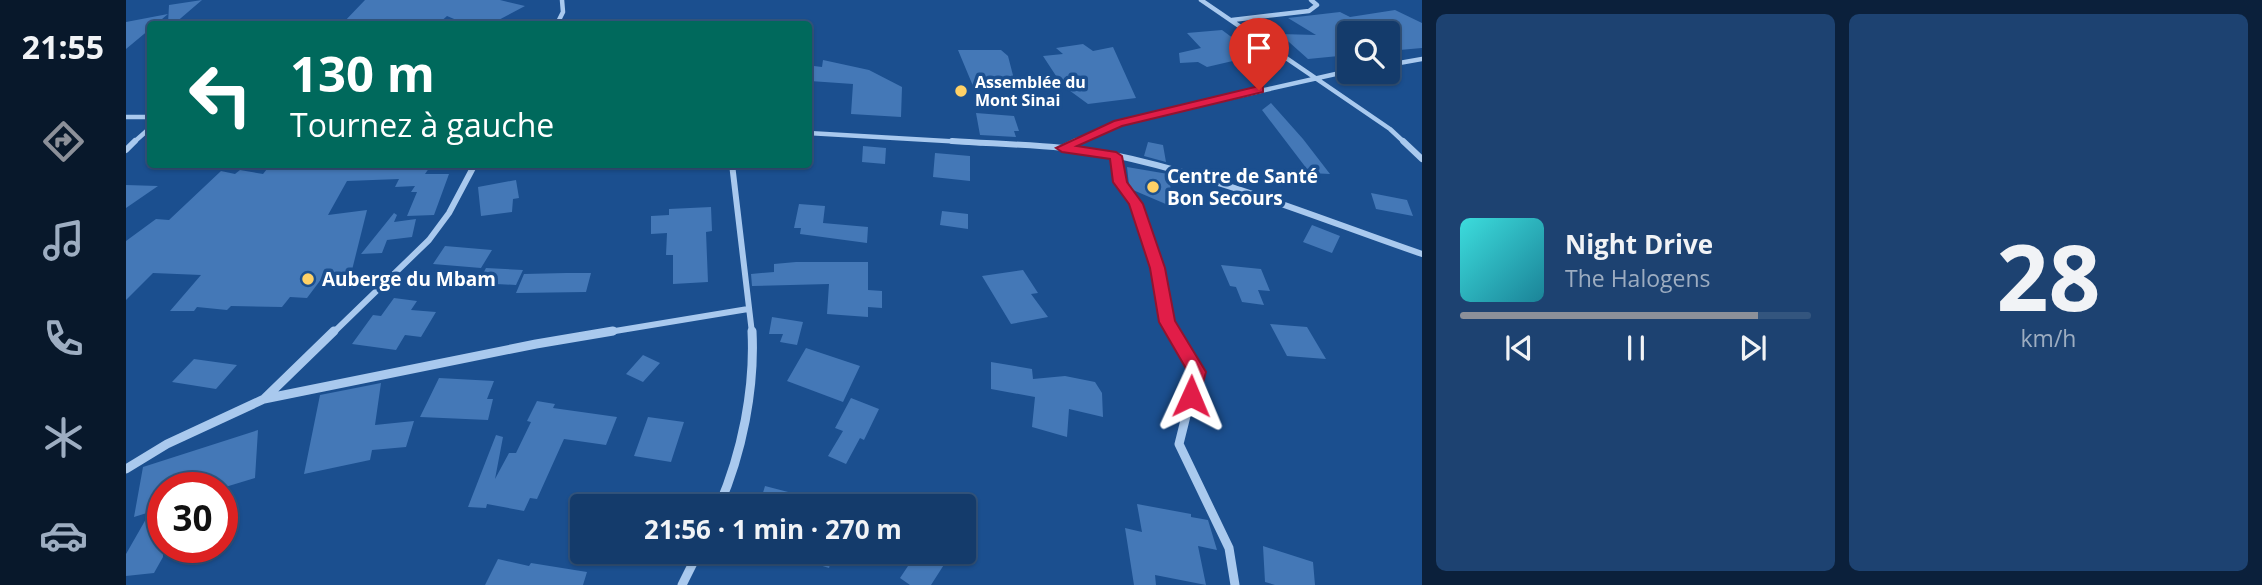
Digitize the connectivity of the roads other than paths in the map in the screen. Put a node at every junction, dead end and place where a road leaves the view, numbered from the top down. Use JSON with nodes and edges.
{"nodes":[{"id":1,"x":562,"y":0,"type":"edge"},
{"id":2,"x":1201,"y":0,"type":"edge"},
{"id":3,"x":1311,"y":0,"type":"edge"},
{"id":4,"x":1231,"y":20,"type":"junction"},
{"id":5,"x":558,"y":21,"type":"edge"},
{"id":6,"x":1422,"y":59,"type":"edge"},
{"id":7,"x":1400,"y":63,"type":"edge"},
{"id":8,"x":1337,"y":74,"type":"edge"},
{"id":9,"x":1315,"y":79,"type":"junction"},
{"id":10,"x":126,"y":117,"type":"edge"},
{"id":11,"x":147,"y":117,"type":"edge"},
{"id":12,"x":147,"y":131,"type":"edge"},
{"id":13,"x":812,"y":133,"type":"edge"},
{"id":14,"x":1062,"y":148,"type":"junction"},
{"id":15,"x":126,"y":150,"type":"edge"},
{"id":16,"x":1116,"y":156,"type":"junction"},
{"id":17,"x":1422,"y":159,"type":"edge"},
{"id":18,"x":473,"y":168,"type":"edge"},
{"id":19,"x":732,"y":168,"type":"edge"},
{"id":20,"x":1422,"y":254,"type":"edge"},
{"id":21,"x":748,"y":309,"type":"junction"},
{"id":22,"x":264,"y":399,"type":"junction"},
{"id":23,"x":126,"y":469,"type":"edge"},
{"id":24,"x":724,"y":494,"type":"edge"},
{"id":25,"x":692,"y":564,"type":"edge"},
{"id":26,"x":682,"y":585,"type":"edge"},
{"id":27,"x":1235,"y":585,"type":"edge"}],
"edges":[{"from":1,"to":5,"type":"street"},
{"from":2,"to":4,"type":"street"},
{"from":3,"to":4,"type":"street"},
{"from":4,"to":9,"type":"street"},
{"from":6,"to":7,"type":"street"},
{"from":8,"to":9,"type":"street"},
{"from":9,"to":14,"type":"street"},
{"from":9,"to":17,"type":"street"},
{"from":10,"to":11,"type":"street"},
{"from":12,"to":15,"type":"street"},
{"from":13,"to":14,"type":"street"},
{"from":14,"to":16,"type":"street"},
{"from":16,"to":20,"type":"street"},
{"from":16,"to":27,"type":"street"},
{"from":18,"to":22,"type":"street"},
{"from":19,"to":21,"type":"street"},
{"from":21,"to":22,"type":"street"},
{"from":21,"to":24,"type":"street"},
{"from":22,"to":23,"type":"street"},
{"from":25,"to":26,"type":"street"}]}
